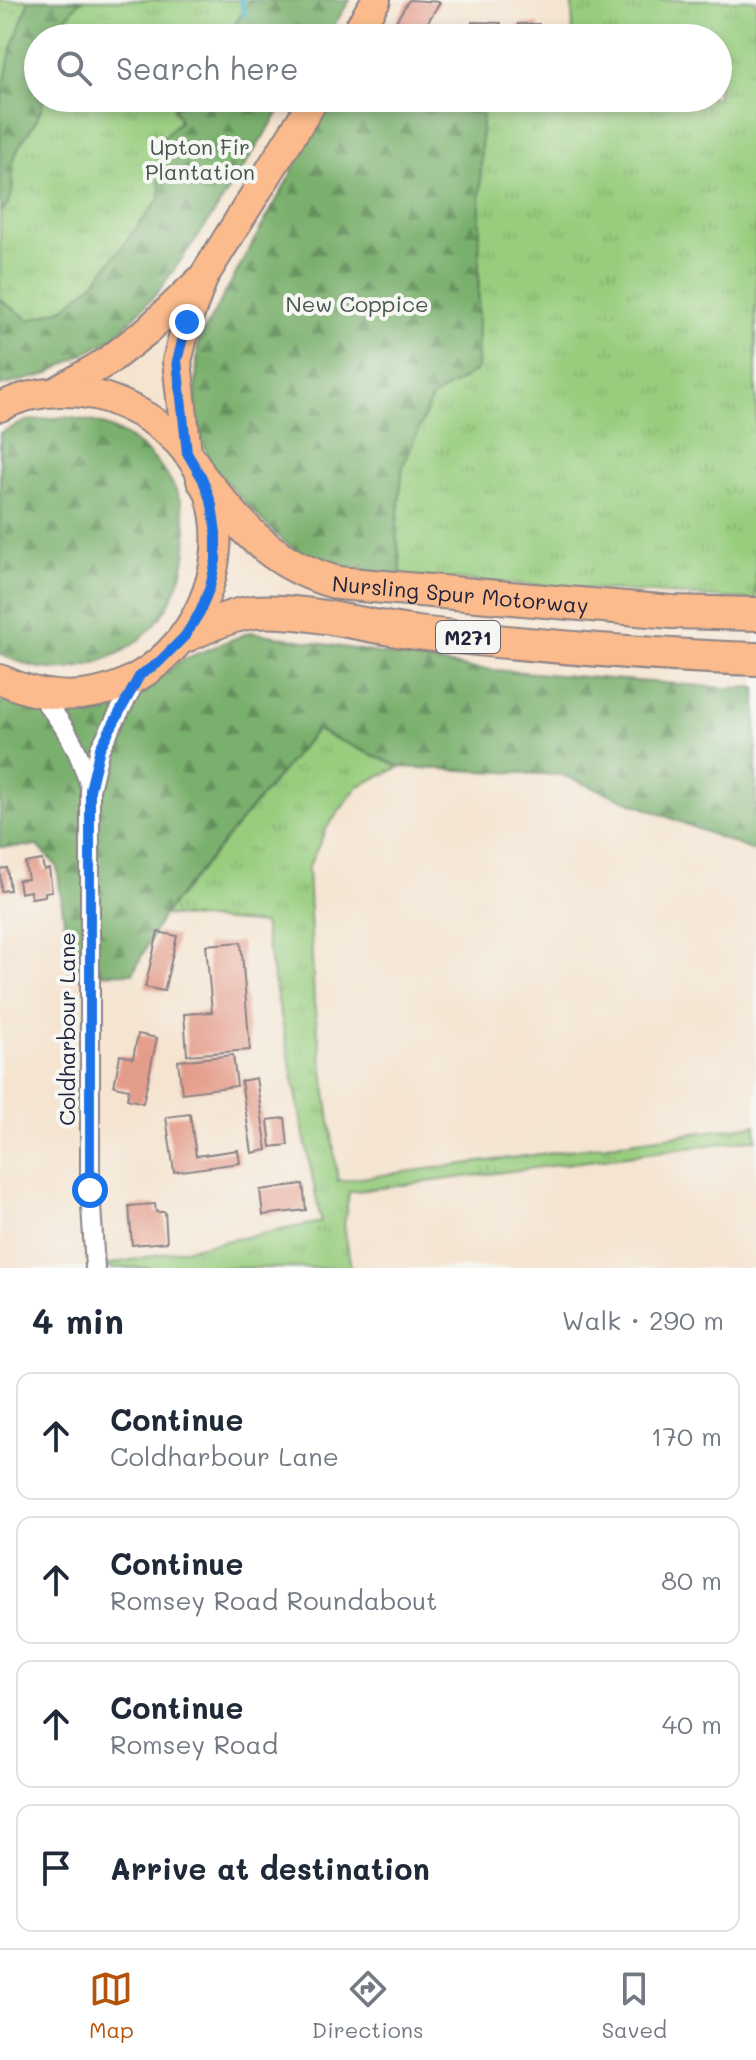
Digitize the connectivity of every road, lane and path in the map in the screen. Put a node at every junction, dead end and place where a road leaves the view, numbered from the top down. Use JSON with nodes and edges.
{"nodes":[{"id":1,"x":376,"y":0,"type":"edge"},
{"id":2,"x":361,"y":24,"type":"edge"},
{"id":3,"x":306,"y":112,"type":"edge"},
{"id":4,"x":204,"y":276,"type":"junction"},
{"id":5,"x":54,"y":392,"type":"junction"},
{"id":6,"x":0,"y":407,"type":"edge"},
{"id":7,"x":195,"y":466,"type":"junction"},
{"id":8,"x":756,"y":614,"type":"edge"},
{"id":9,"x":185,"y":636,"type":"junction"},
{"id":10,"x":756,"y":659,"type":"edge"},
{"id":11,"x":140,"y":675,"type":"junction"},
{"id":12,"x":1,"y":680,"type":"edge"},
{"id":13,"x":36,"y":691,"type":"junction"},
{"id":14,"x":90,"y":790,"type":"junction"},
{"id":15,"x":95,"y":1268,"type":"edge"}],
"edges":[{"from":1,"to":2,"type":"main road"},
{"from":3,"to":4,"type":"main road"},
{"from":4,"to":5,"type":"main road"},
{"from":4,"to":7,"type":"main road"},
{"from":5,"to":6,"type":"main road"},
{"from":5,"to":7,"type":"main road"},
{"from":7,"to":8,"type":"highway","name":"Nursling Spur Motorway","number":"M271"},
{"from":7,"to":9,"type":"main road"},
{"from":9,"to":10,"type":"highway","name":"Nursling Spur Motorway","number":"M271"},
{"from":9,"to":11,"type":"main road"},
{"from":11,"to":13,"type":"main road"},
{"from":11,"to":14,"type":"street","name":"Coldharbour Lane"},
{"from":12,"to":13,"type":"main road"},
{"from":13,"to":14,"type":"street","name":"Coldharbour Lane"},
{"from":14,"to":15,"type":"street","name":"Coldharbour Lane"}]}
